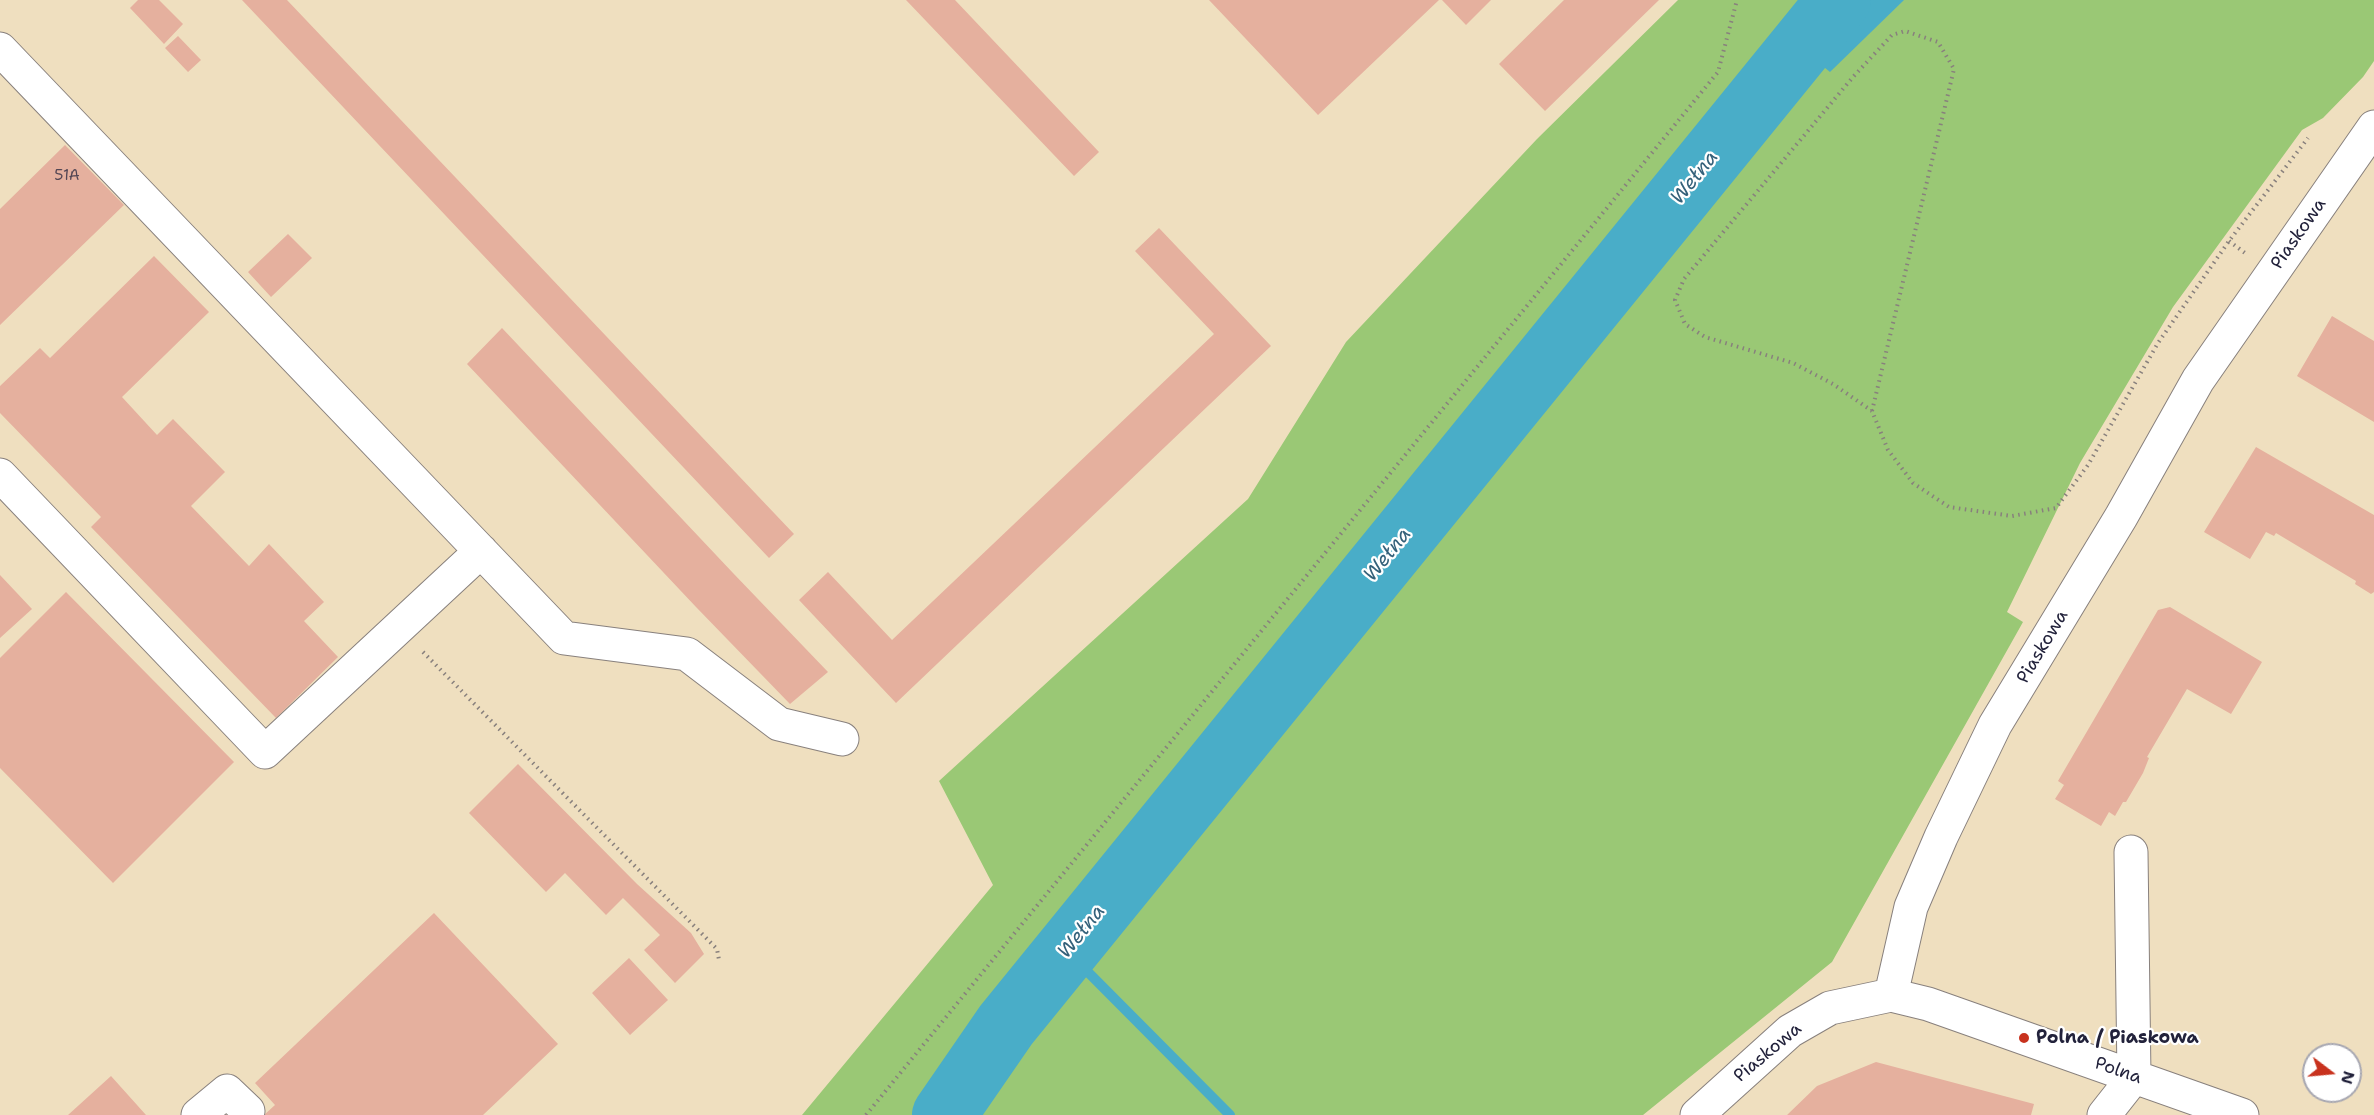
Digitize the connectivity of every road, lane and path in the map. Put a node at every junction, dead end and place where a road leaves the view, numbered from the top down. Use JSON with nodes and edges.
{"nodes":[{"id":1,"x":1737,"y":0,"type":"edge"},
{"id":2,"x":0,"y":49,"type":"edge"},
{"id":3,"x":2374,"y":127,"type":"edge"},
{"id":4,"x":2308,"y":138,"type":"dead end"},
{"id":5,"x":1872,"y":411,"type":"junction"},
{"id":6,"x":0,"y":474,"type":"edge"},
{"id":7,"x":481,"y":551,"type":"junction"},
{"id":8,"x":399,"y":628,"type":"junction"},
{"id":9,"x":842,"y":739,"type":"dead end"},
{"id":10,"x":2131,"y":852,"type":"dead end"},
{"id":11,"x":719,"y":960,"type":"dead end"},
{"id":12,"x":1891,"y":995,"type":"junction"},
{"id":13,"x":2134,"y":1077,"type":"junction"},
{"id":14,"x":248,"y":1111,"type":"dead end"},
{"id":15,"x":198,"y":1115,"type":"edge"},
{"id":16,"x":866,"y":1115,"type":"edge"},
{"id":17,"x":1697,"y":1115,"type":"edge"},
{"id":18,"x":2104,"y":1115,"type":"edge"},
{"id":19,"x":2242,"y":1115,"type":"edge"}],
"edges":[{"from":1,"to":16,"type":"path"},
{"from":2,"to":7,"type":"street"},
{"from":3,"to":12,"type":"street","name":"Piaskowa"},
{"from":4,"to":5,"type":"path"},
{"from":5,"to":5,"type":"path"},
{"from":6,"to":8,"type":"street"},
{"from":7,"to":8,"type":"street"},
{"from":7,"to":9,"type":"street"},
{"from":8,"to":11,"type":"path"},
{"from":10,"to":13,"type":"street"},
{"from":12,"to":13,"type":"street","name":"Polna"},
{"from":12,"to":17,"type":"street","name":"Piaskowa"},
{"from":13,"to":18,"type":"street"},
{"from":13,"to":19,"type":"street","name":"Polna"},
{"from":14,"to":15,"type":"street"}]}
